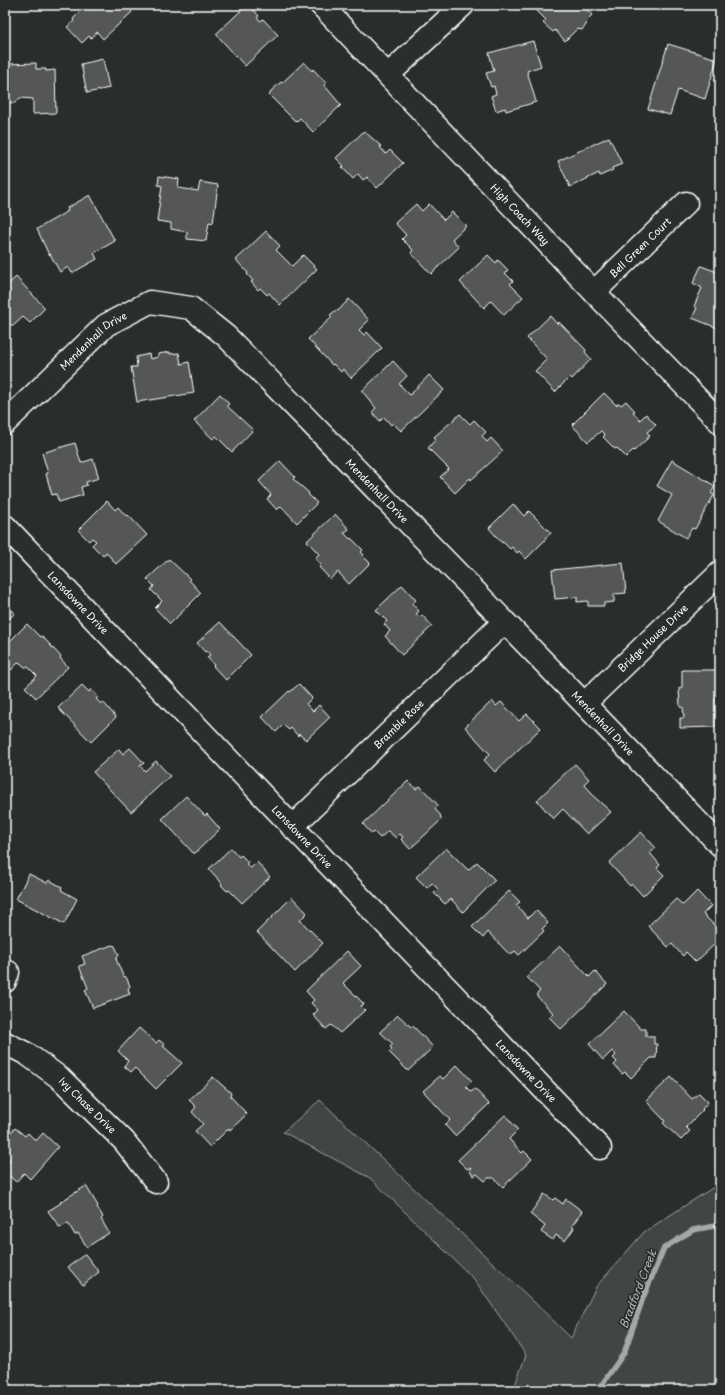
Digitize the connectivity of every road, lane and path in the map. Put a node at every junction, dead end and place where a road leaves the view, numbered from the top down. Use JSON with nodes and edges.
{"nodes":[{"id":1,"x":321,"y":5,"type":"edge"},
{"id":2,"x":463,"y":5,"type":"edge"},
{"id":3,"x":388,"y":75,"type":"junction"},
{"id":4,"x":686,"y":203,"type":"dead end"},
{"id":5,"x":594,"y":292,"type":"junction"},
{"id":6,"x":5,"y":422,"type":"edge"},
{"id":7,"x":720,"y":422,"type":"edge"},
{"id":8,"x":5,"y":526,"type":"edge"},
{"id":9,"x":720,"y":573,"type":"edge"},
{"id":10,"x":504,"y":622,"type":"junction"},
{"id":11,"x":585,"y":703,"type":"junction"},
{"id":12,"x":292,"y":827,"type":"junction"},
{"id":13,"x":720,"y":845,"type":"edge"},
{"id":14,"x":5,"y":1043,"type":"edge"},
{"id":15,"x":600,"y":1148,"type":"dead end"},
{"id":16,"x":156,"y":1182,"type":"dead end"}],
"edges":[{"from":1,"to":3,"type":"street","name":"High Coach Way"},
{"from":2,"to":3,"type":"street"},
{"from":3,"to":5,"type":"street","name":"High Coach Way"},
{"from":4,"to":5,"type":"street","name":"Bell Green Court"},
{"from":5,"to":7,"type":"street","name":"High Coach Way"},
{"from":6,"to":10,"type":"street","name":"Mendenhall Drive"},
{"from":8,"to":12,"type":"street","name":"Lansdowne Drive"},
{"from":9,"to":11,"type":"street","name":"Bridge House Drive"},
{"from":10,"to":11,"type":"street","name":"Mendenhall Drive"},
{"from":10,"to":12,"type":"street","name":"Bramble Rose"},
{"from":11,"to":13,"type":"street","name":"Mendenhall Drive"},
{"from":12,"to":15,"type":"street","name":"Lansdowne Drive"},
{"from":14,"to":16,"type":"street","name":"Ivy Chase Drive"}]}
